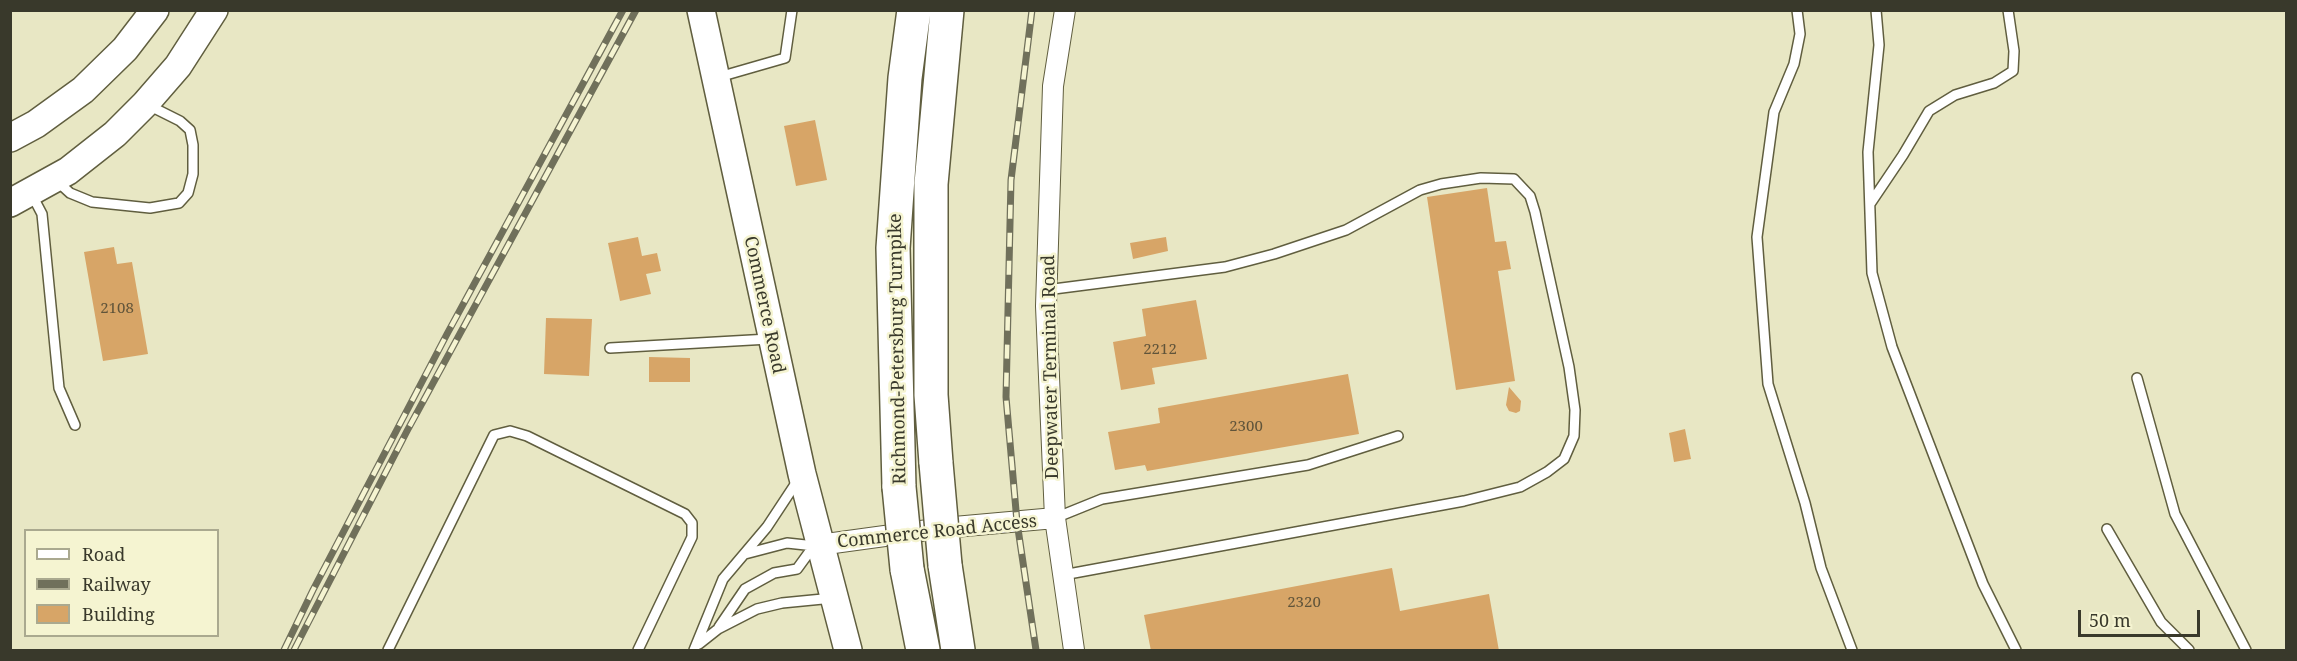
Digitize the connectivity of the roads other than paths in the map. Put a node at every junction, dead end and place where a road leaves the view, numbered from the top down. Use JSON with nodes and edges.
{"nodes":[{"id":1,"x":155,"y":10,"type":"edge"},
{"id":2,"x":214,"y":10,"type":"edge"},
{"id":3,"x":701,"y":10,"type":"edge"},
{"id":4,"x":792,"y":10,"type":"edge"},
{"id":5,"x":914,"y":10,"type":"edge"},
{"id":6,"x":947,"y":10,"type":"edge"},
{"id":7,"x":1065,"y":10,"type":"edge"},
{"id":8,"x":1797,"y":10,"type":"edge"},
{"id":9,"x":1876,"y":10,"type":"edge"},
{"id":10,"x":2008,"y":10,"type":"edge"},
{"id":11,"x":716,"y":78,"type":"junction"},
{"id":12,"x":145,"y":104,"type":"junction"},
{"id":13,"x":10,"y":138,"type":"edge"},
{"id":14,"x":55,"y":179,"type":"junction"},
{"id":15,"x":21,"y":198,"type":"edge"},
{"id":16,"x":1870,"y":204,"type":"junction"},
{"id":17,"x":1046,"y":291,"type":"junction"},
{"id":18,"x":771,"y":339,"type":"junction"},
{"id":19,"x":610,"y":348,"type":"dead end"},
{"id":20,"x":2137,"y":378,"type":"dead end"},
{"id":21,"x":75,"y":426,"type":"dead end"},
{"id":22,"x":1398,"y":436,"type":"dead end"},
{"id":23,"x":802,"y":474,"type":"junction"},
{"id":24,"x":1055,"y":518,"type":"junction"},
{"id":25,"x":2107,"y":530,"type":"dead end"},
{"id":26,"x":816,"y":546,"type":"junction"},
{"id":27,"x":745,"y":554,"type":"junction"},
{"id":28,"x":1063,"y":575,"type":"junction"},
{"id":29,"x":833,"y":598,"type":"junction"},
{"id":30,"x":718,"y":629,"type":"junction"},
{"id":31,"x":695,"y":648,"type":"edge"},
{"id":32,"x":388,"y":651,"type":"edge"},
{"id":33,"x":638,"y":651,"type":"edge"},
{"id":34,"x":836,"y":651,"type":"edge"},
{"id":35,"x":849,"y":651,"type":"edge"},
{"id":36,"x":923,"y":651,"type":"edge"},
{"id":37,"x":958,"y":651,"type":"edge"},
{"id":38,"x":1074,"y":651,"type":"edge"},
{"id":39,"x":1852,"y":651,"type":"edge"},
{"id":40,"x":2016,"y":651,"type":"edge"},
{"id":41,"x":2189,"y":651,"type":"edge"},
{"id":42,"x":2246,"y":651,"type":"edge"}],
"edges":[{"from":1,"to":13,"type":"main road"},
{"from":2,"to":12,"type":"main road"},
{"from":3,"to":11,"type":"main road","name":"Commerce Road"},
{"from":4,"to":11,"type":"lane"},
{"from":5,"to":36,"type":"highway","name":"Richmond-Petersburg Turnpike","bridge":true},
{"from":6,"to":37,"type":"highway","name":"Richmond-Petersburg Turnpike","bridge":true},
{"from":7,"to":17,"type":"street","name":"Deepwater Terminal Road"},
{"from":8,"to":39,"type":"lane"},
{"from":9,"to":16,"type":"lane"},
{"from":10,"to":16,"type":"lane"},
{"from":11,"to":18,"type":"main road","name":"Commerce Road"},
{"from":12,"to":14,"type":"main road"},
{"from":12,"to":14,"type":"lane"},
{"from":14,"to":15,"type":"main road"},
{"from":15,"to":21,"type":"lane"},
{"from":16,"to":40,"type":"lane"},
{"from":17,"to":24,"type":"street","name":"Deepwater Terminal Road"},
{"from":17,"to":28,"type":"lane"},
{"from":18,"to":19,"type":"lane"},
{"from":18,"to":23,"type":"main road","name":"Commerce Road"},
{"from":20,"to":42,"type":"lane"},
{"from":22,"to":24,"type":"lane"},
{"from":23,"to":26,"type":"main road","name":"Commerce Road"},
{"from":23,"to":27,"type":"lane"},
{"from":24,"to":26,"type":"street","name":"Commerce Road Access"},
{"from":24,"to":28,"type":"street","name":"Deepwater Terminal Road"},
{"from":25,"to":41,"type":"lane"},
{"from":26,"to":27,"type":"lane"},
{"from":26,"to":29,"type":"main road","name":"Commerce Road"},
{"from":26,"to":30,"type":"lane"},
{"from":27,"to":31,"type":"lane"},
{"from":28,"to":38,"type":"street","name":"Deepwater Terminal Road"},
{"from":29,"to":30,"type":"lane"},
{"from":29,"to":34,"type":"main road","name":"Commerce Road"},
{"from":29,"to":35,"type":"main road","name":"Commerce Road"},
{"from":30,"to":31,"type":"lane"},
{"from":32,"to":33,"type":"lane"}]}
